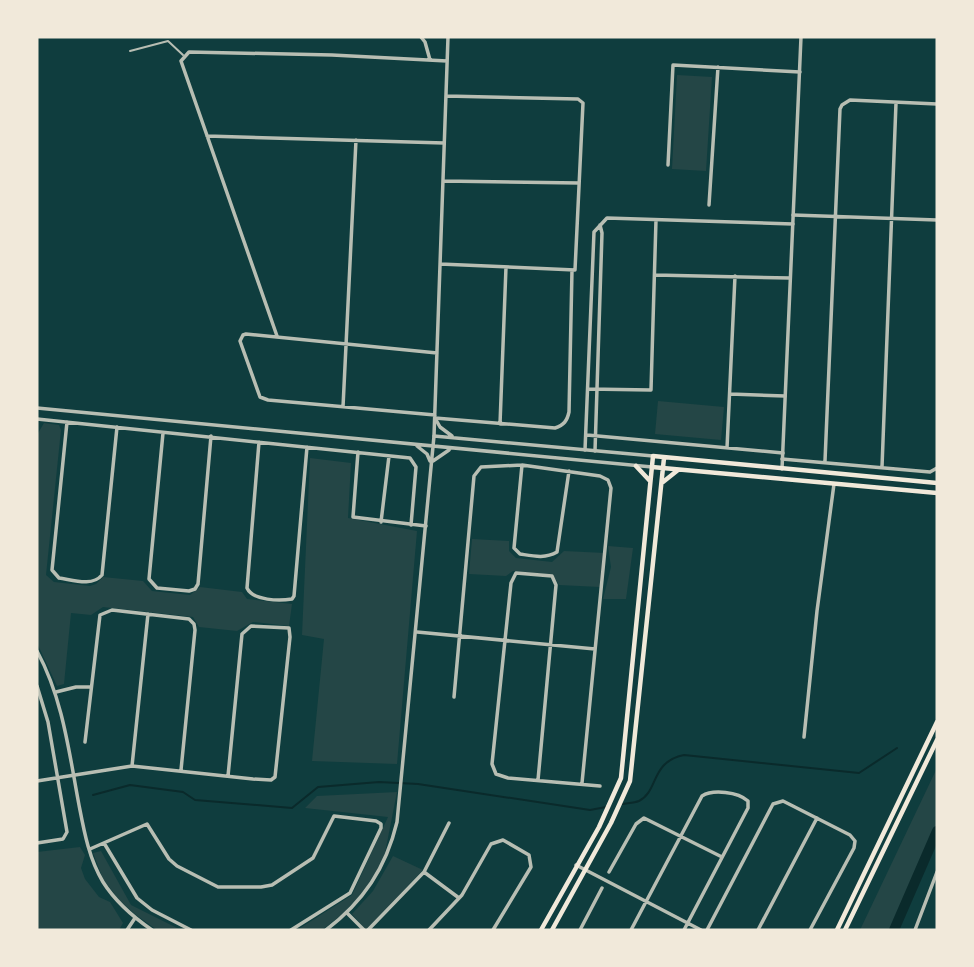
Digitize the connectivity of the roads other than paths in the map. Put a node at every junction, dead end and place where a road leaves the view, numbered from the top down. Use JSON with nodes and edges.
{"nodes":[{"id":1,"x":421,"y":37,"type":"edge"},
{"id":2,"x":801,"y":37,"type":"edge"},
{"id":3,"x":448,"y":38,"type":"edge"},
{"id":4,"x":130,"y":51,"type":"dead end"},
{"id":5,"x":184,"y":56,"type":"junction"},
{"id":6,"x":430,"y":60,"type":"junction"},
{"id":7,"x":447,"y":61,"type":"junction"},
{"id":8,"x":718,"y":67,"type":"junction"},
{"id":9,"x":800,"y":72,"type":"junction"},
{"id":10,"x":446,"y":96,"type":"junction"},
{"id":11,"x":896,"y":103,"type":"junction"},
{"id":12,"x":937,"y":104,"type":"edge"},
{"id":13,"x":207,"y":136,"type":"junction"},
{"id":14,"x":356,"y":140,"type":"junction"},
{"id":15,"x":444,"y":143,"type":"junction"},
{"id":16,"x":668,"y":166,"type":"dead end"},
{"id":17,"x":443,"y":181,"type":"junction"},
{"id":18,"x":579,"y":183,"type":"junction"},
{"id":19,"x":709,"y":205,"type":"dead end"},
{"id":20,"x":793,"y":215,"type":"junction"},
{"id":21,"x":835,"y":216,"type":"junction"},
{"id":22,"x":891,"y":218,"type":"junction"},
{"id":23,"x":656,"y":220,"type":"junction"},
{"id":24,"x":937,"y":220,"type":"edge"},
{"id":25,"x":793,"y":223,"type":"junction"},
{"id":26,"x":600,"y":225,"type":"junction"},
{"id":27,"x":440,"y":264,"type":"junction"},
{"id":28,"x":506,"y":267,"type":"junction"},
{"id":29,"x":572,"y":270,"type":"junction"},
{"id":30,"x":654,"y":275,"type":"junction"},
{"id":31,"x":735,"y":276,"type":"junction"},
{"id":32,"x":790,"y":278,"type":"junction"},
{"id":33,"x":277,"y":336,"type":"junction"},
{"id":34,"x":346,"y":343,"type":"junction"},
{"id":35,"x":437,"y":353,"type":"junction"},
{"id":36,"x":588,"y":389,"type":"junction"},
{"id":37,"x":598,"y":389,"type":"junction"},
{"id":38,"x":730,"y":394,"type":"junction"},
{"id":39,"x":785,"y":396,"type":"junction"},
{"id":40,"x":37,"y":408,"type":"edge"},
{"id":41,"x":342,"y":408,"type":"junction"},
{"id":42,"x":435,"y":416,"type":"junction"},
{"id":43,"x":37,"y":419,"type":"edge"},
{"id":44,"x":67,"y":422,"type":"junction"},
{"id":45,"x":500,"y":424,"type":"junction"},
{"id":46,"x":117,"y":427,"type":"junction"},
{"id":47,"x":163,"y":432,"type":"junction"},
{"id":48,"x":587,"y":435,"type":"junction"},
{"id":49,"x":211,"y":436,"type":"junction"},
{"id":50,"x":434,"y":436,"type":"junction"},
{"id":51,"x":596,"y":436,"type":"junction"},
{"id":52,"x":454,"y":438,"type":"junction"},
{"id":53,"x":259,"y":442,"type":"junction"},
{"id":54,"x":414,"y":444,"type":"junction"},
{"id":55,"x":433,"y":446,"type":"junction"},
{"id":56,"x":307,"y":447,"type":"junction"},
{"id":57,"x":453,"y":448,"type":"junction"},
{"id":58,"x":727,"y":448,"type":"junction"},
{"id":59,"x":586,"y":450,"type":"junction"},
{"id":60,"x":595,"y":451,"type":"junction"},
{"id":61,"x":358,"y":452,"type":"junction"},
{"id":62,"x":783,"y":453,"type":"junction"},
{"id":63,"x":389,"y":456,"type":"junction"},
{"id":64,"x":653,"y":457,"type":"junction"},
{"id":65,"x":664,"y":458,"type":"junction"},
{"id":66,"x":782,"y":459,"type":"junction"},
{"id":67,"x":825,"y":461,"type":"junction"},
{"id":68,"x":431,"y":463,"type":"junction"},
{"id":69,"x":522,"y":465,"type":"junction"},
{"id":70,"x":636,"y":466,"type":"junction"},
{"id":71,"x":652,"y":467,"type":"junction"},
{"id":72,"x":882,"y":467,"type":"junction"},
{"id":73,"x":663,"y":468,"type":"junction"},
{"id":74,"x":782,"y":469,"type":"junction"},
{"id":75,"x":936,"y":469,"type":"edge"},
{"id":76,"x":679,"y":470,"type":"junction"},
{"id":77,"x":569,"y":471,"type":"junction"},
{"id":78,"x":650,"y":482,"type":"junction"},
{"id":79,"x":834,"y":484,"type":"junction"},
{"id":80,"x":937,"y":484,"type":"edge"},
{"id":81,"x":661,"y":485,"type":"junction"},
{"id":82,"x":937,"y":493,"type":"edge"},
{"id":83,"x":381,"y":522,"type":"junction"},
{"id":84,"x":411,"y":525,"type":"junction"},
{"id":85,"x":426,"y":526,"type":"junction"},
{"id":86,"x":148,"y":614,"type":"junction"},
{"id":87,"x":417,"y":632,"type":"junction"},
{"id":88,"x":460,"y":636,"type":"junction"},
{"id":89,"x":506,"y":640,"type":"junction"},
{"id":90,"x":551,"y":645,"type":"junction"},
{"id":91,"x":595,"y":649,"type":"junction"},
{"id":92,"x":37,"y":652,"type":"edge"},
{"id":93,"x":37,"y":686,"type":"edge"},
{"id":94,"x":91,"y":687,"type":"junction"},
{"id":95,"x":56,"y":692,"type":"junction"},
{"id":96,"x":454,"y":697,"type":"dead end"},
{"id":97,"x":39,"y":699,"type":"edge"},
{"id":98,"x":937,"y":722,"type":"edge"},
{"id":99,"x":804,"y":737,"type":"dead end"},
{"id":100,"x":937,"y":740,"type":"edge"},
{"id":101,"x":85,"y":742,"type":"dead end"},
{"id":102,"x":132,"y":766,"type":"junction"},
{"id":103,"x":181,"y":771,"type":"junction"},
{"id":104,"x":73,"y":776,"type":"junction"},
{"id":105,"x":228,"y":776,"type":"junction"},
{"id":106,"x":56,"y":778,"type":"junction"},
{"id":107,"x":538,"y":780,"type":"junction"},
{"id":108,"x":37,"y":781,"type":"edge"},
{"id":109,"x":582,"y":783,"type":"junction"},
{"id":110,"x":600,"y":786,"type":"dead end"},
{"id":111,"x":817,"y":818,"type":"junction"},
{"id":112,"x":450,"y":822,"type":"dead end"},
{"id":113,"x":681,"y":836,"type":"junction"},
{"id":114,"x":37,"y":843,"type":"edge"},
{"id":115,"x":104,"y":843,"type":"junction"},
{"id":116,"x":90,"y":849,"type":"junction"},
{"id":117,"x":722,"y":857,"type":"junction"},
{"id":118,"x":576,"y":865,"type":"junction"},
{"id":119,"x":585,"y":869,"type":"junction"},
{"id":120,"x":424,"y":872,"type":"junction"},
{"id":121,"x":609,"y":872,"type":"dead end"},
{"id":122,"x":937,"y":872,"type":"edge"},
{"id":123,"x":602,"y":888,"type":"dead end"},
{"id":124,"x":459,"y":898,"type":"junction"},
{"id":125,"x":646,"y":902,"type":"junction"},
{"id":126,"x":347,"y":912,"type":"junction"},
{"id":127,"x":135,"y":918,"type":"junction"},
{"id":128,"x":687,"y":923,"type":"junction"},
{"id":129,"x":127,"y":930,"type":"edge"},
{"id":130,"x":152,"y":930,"type":"edge"},
{"id":131,"x":191,"y":930,"type":"edge"},
{"id":132,"x":292,"y":930,"type":"edge"},
{"id":133,"x":326,"y":930,"type":"edge"},
{"id":134,"x":366,"y":930,"type":"edge"},
{"id":135,"x":429,"y":930,"type":"edge"},
{"id":136,"x":493,"y":930,"type":"edge"},
{"id":137,"x":541,"y":930,"type":"edge"},
{"id":138,"x":552,"y":930,"type":"edge"},
{"id":139,"x":580,"y":930,"type":"edge"},
{"id":140,"x":631,"y":930,"type":"edge"},
{"id":141,"x":684,"y":930,"type":"edge"},
{"id":142,"x":701,"y":930,"type":"edge"},
{"id":143,"x":706,"y":930,"type":"edge"},
{"id":144,"x":758,"y":930,"type":"edge"},
{"id":145,"x":810,"y":930,"type":"edge"},
{"id":146,"x":837,"y":930,"type":"edge"},
{"id":147,"x":845,"y":930,"type":"edge"},
{"id":148,"x":915,"y":930,"type":"edge"}],
"edges":[{"from":1,"to":6,"type":"street"},
{"from":2,"to":9,"type":"street"},
{"from":3,"to":7,"type":"street"},
{"from":4,"to":5,"type":"lane"},
{"from":5,"to":6,"type":"street"},
{"from":5,"to":13,"type":"street"},
{"from":6,"to":7,"type":"street"},
{"from":7,"to":10,"type":"street"},
{"from":8,"to":9,"type":"street"},
{"from":8,"to":16,"type":"street"},
{"from":8,"to":19,"type":"street"},
{"from":9,"to":20,"type":"street"},
{"from":10,"to":15,"type":"street"},
{"from":10,"to":18,"type":"street"},
{"from":11,"to":12,"type":"street"},
{"from":11,"to":21,"type":"street"},
{"from":11,"to":22,"type":"street"},
{"from":13,"to":14,"type":"street"},
{"from":13,"to":33,"type":"street"},
{"from":14,"to":15,"type":"street"},
{"from":14,"to":34,"type":"street"},
{"from":15,"to":17,"type":"street"},
{"from":17,"to":18,"type":"street"},
{"from":17,"to":27,"type":"street"},
{"from":18,"to":29,"type":"street"},
{"from":20,"to":21,"type":"street"},
{"from":20,"to":25,"type":"street"},
{"from":21,"to":22,"type":"street"},
{"from":21,"to":67,"type":"street"},
{"from":22,"to":24,"type":"street"},
{"from":22,"to":72,"type":"street"},
{"from":23,"to":25,"type":"street"},
{"from":23,"to":26,"type":"street"},
{"from":23,"to":30,"type":"street"},
{"from":25,"to":32,"type":"street"},
{"from":26,"to":36,"type":"street"},
{"from":26,"to":37,"type":"street"},
{"from":27,"to":28,"type":"street"},
{"from":27,"to":35,"type":"street"},
{"from":28,"to":29,"type":"street"},
{"from":28,"to":45,"type":"street"},
{"from":29,"to":45,"type":"street"},
{"from":30,"to":31,"type":"street"},
{"from":30,"to":37,"type":"street"},
{"from":31,"to":32,"type":"street"},
{"from":31,"to":38,"type":"street"},
{"from":32,"to":39,"type":"street"},
{"from":33,"to":34,"type":"street"},
{"from":33,"to":41,"type":"street"},
{"from":34,"to":35,"type":"street"},
{"from":34,"to":41,"type":"street"},
{"from":35,"to":42,"type":"street"},
{"from":36,"to":37,"type":"street"},
{"from":36,"to":48,"type":"street"},
{"from":37,"to":51,"type":"street"},
{"from":38,"to":39,"type":"street"},
{"from":38,"to":58,"type":"street"},
{"from":39,"to":62,"type":"street"},
{"from":40,"to":54,"type":"street"},
{"from":41,"to":42,"type":"street"},
{"from":42,"to":45,"type":"street"},
{"from":42,"to":50,"type":"street"},
{"from":42,"to":52,"type":"street"},
{"from":43,"to":44,"type":"street"},
{"from":44,"to":46,"type":"street"},
{"from":44,"to":46,"type":"street"},
{"from":46,"to":47,"type":"street"},
{"from":47,"to":49,"type":"street"},
{"from":47,"to":49,"type":"street"},
{"from":48,"to":51,"type":"street"},
{"from":48,"to":59,"type":"street"},
{"from":49,"to":53,"type":"street"},
{"from":50,"to":52,"type":"street"},
{"from":50,"to":55,"type":"street"},
{"from":51,"to":58,"type":"street"},
{"from":51,"to":60,"type":"street"},
{"from":52,"to":59,"type":"street"},
{"from":53,"to":56,"type":"street"},
{"from":53,"to":56,"type":"street"},
{"from":54,"to":55,"type":"street"},
{"from":54,"to":68,"type":"street"},
{"from":55,"to":57,"type":"street"},
{"from":55,"to":68,"type":"street"},
{"from":56,"to":61,"type":"street"},
{"from":57,"to":68,"type":"street"},
{"from":57,"to":70,"type":"street"},
{"from":58,"to":62,"type":"street"},
{"from":59,"to":60,"type":"street"},
{"from":60,"to":64,"type":"street"},
{"from":61,"to":63,"type":"street"},
{"from":61,"to":83,"type":"street"},
{"from":62,"to":66,"type":"street"},
{"from":63,"to":83,"type":"street"},
{"from":63,"to":84,"type":"street"},
{"from":64,"to":65,"type":"main road"},
{"from":64,"to":71,"type":"main road"},
{"from":65,"to":73,"type":"main road"},
{"from":65,"to":74,"type":"main road"},
{"from":66,"to":67,"type":"street"},
{"from":66,"to":74,"type":"street"},
{"from":67,"to":72,"type":"street"},
{"from":68,"to":85,"type":"street"},
{"from":69,"to":77,"type":"street"},
{"from":69,"to":77,"type":"street"},
{"from":69,"to":88,"type":"street"},
{"from":70,"to":71,"type":"street"},
{"from":70,"to":78,"type":"main road"},
{"from":71,"to":73,"type":"main road"},
{"from":71,"to":78,"type":"main road"},
{"from":72,"to":75,"type":"street"},
{"from":73,"to":76,"type":"main road"},
{"from":73,"to":81,"type":"main road"},
{"from":74,"to":80,"type":"main road"},
{"from":76,"to":79,"type":"main road"},
{"from":76,"to":81,"type":"main road"},
{"from":77,"to":91,"type":"street"},
{"from":78,"to":118,"type":"main road"},
{"from":79,"to":82,"type":"main road"},
{"from":79,"to":99,"type":"street"},
{"from":81,"to":119,"type":"main road"},
{"from":83,"to":84,"type":"street"},
{"from":84,"to":85,"type":"street"},
{"from":85,"to":87,"type":"street"},
{"from":86,"to":94,"type":"street"},
{"from":86,"to":102,"type":"street"},
{"from":86,"to":103,"type":"street"},
{"from":87,"to":88,"type":"street"},
{"from":87,"to":126,"type":"street"},
{"from":88,"to":89,"type":"street"},
{"from":88,"to":96,"type":"street"},
{"from":89,"to":90,"type":"street"},
{"from":89,"to":90,"type":"street"},
{"from":89,"to":107,"type":"street"},
{"from":90,"to":91,"type":"street"},
{"from":90,"to":107,"type":"street"},
{"from":91,"to":109,"type":"street"},
{"from":92,"to":95,"type":"street"},
{"from":93,"to":97,"type":"street"},
{"from":94,"to":95,"type":"street"},
{"from":94,"to":101,"type":"street"},
{"from":95,"to":104,"type":"street"},
{"from":97,"to":106,"type":"street"},
{"from":98,"to":146,"type":"main road"},
{"from":100,"to":147,"type":"main road"},
{"from":102,"to":103,"type":"street"},
{"from":102,"to":104,"type":"street"},
{"from":103,"to":105,"type":"street"},
{"from":104,"to":106,"type":"street"},
{"from":104,"to":116,"type":"street"},
{"from":105,"to":105,"type":"street"},
{"from":106,"to":108,"type":"street"},
{"from":106,"to":114,"type":"street"},
{"from":107,"to":109,"type":"street"},
{"from":109,"to":110,"type":"street"},
{"from":111,"to":143,"type":"street"},
{"from":111,"to":144,"type":"street"},
{"from":111,"to":145,"type":"street"},
{"from":112,"to":120,"type":"street"},
{"from":113,"to":117,"type":"street"},
{"from":113,"to":117,"type":"street"},
{"from":113,"to":121,"type":"street"},
{"from":113,"to":125,"type":"street"},
{"from":115,"to":116,"type":"street"},
{"from":115,"to":131,"type":"street"},
{"from":115,"to":132,"type":"street"},
{"from":116,"to":127,"type":"street"},
{"from":117,"to":128,"type":"street"},
{"from":118,"to":119,"type":"street"},
{"from":118,"to":137,"type":"main road"},
{"from":119,"to":125,"type":"street"},
{"from":119,"to":138,"type":"main road"},
{"from":120,"to":124,"type":"street"},
{"from":120,"to":134,"type":"street"},
{"from":122,"to":148,"type":"street"},
{"from":123,"to":139,"type":"street"},
{"from":124,"to":135,"type":"street"},
{"from":124,"to":136,"type":"street"},
{"from":125,"to":128,"type":"street"},
{"from":125,"to":140,"type":"street"},
{"from":126,"to":133,"type":"street"},
{"from":126,"to":134,"type":"street"},
{"from":127,"to":129,"type":"street"},
{"from":127,"to":130,"type":"street"},
{"from":128,"to":141,"type":"street"},
{"from":128,"to":142,"type":"street"}]}
